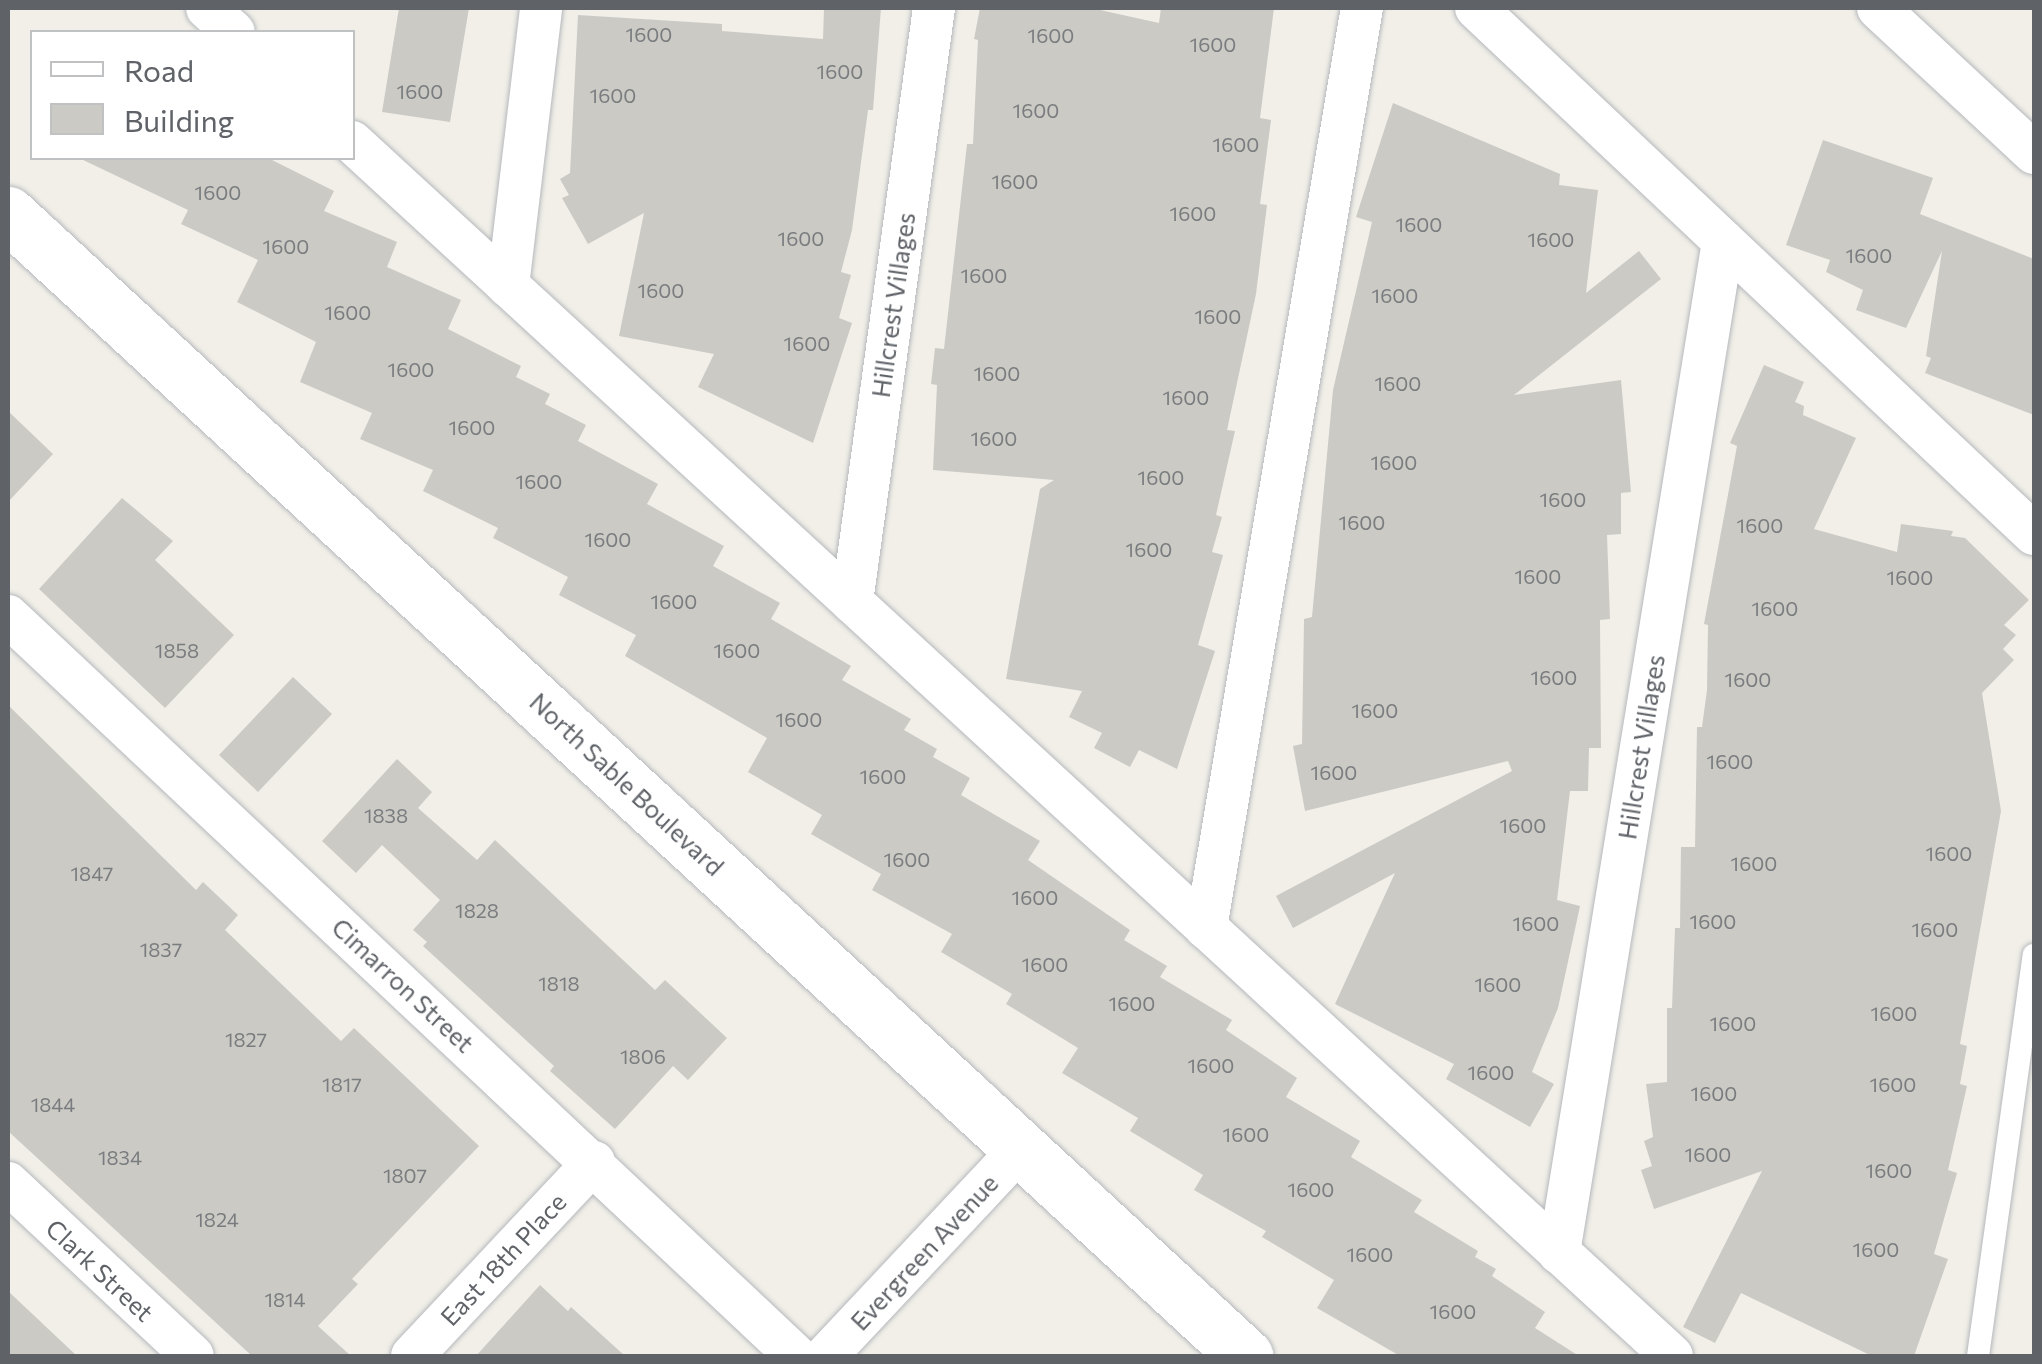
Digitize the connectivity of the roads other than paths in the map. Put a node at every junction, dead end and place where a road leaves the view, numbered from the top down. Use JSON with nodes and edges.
{"nodes":[{"id":1,"x":207,"y":8,"type":"edge"},
{"id":2,"x":542,"y":8,"type":"edge"},
{"id":3,"x":934,"y":8,"type":"edge"},
{"id":4,"x":1362,"y":8,"type":"edge"},
{"id":5,"x":1476,"y":8,"type":"edge"},
{"id":6,"x":1878,"y":8,"type":"edge"},
{"id":7,"x":232,"y":30,"type":"edge"},
{"id":8,"x":355,"y":145,"type":"edge"},
{"id":9,"x":2034,"y":153,"type":"edge"},
{"id":10,"x":8,"y":214,"type":"edge"},
{"id":11,"x":1724,"y":241,"type":"junction"},
{"id":12,"x":508,"y":286,"type":"junction"},
{"id":13,"x":2034,"y":534,"type":"edge"},
{"id":14,"x":852,"y":602,"type":"junction"},
{"id":15,"x":8,"y":616,"type":"edge"},
{"id":16,"x":1206,"y":928,"type":"junction"},
{"id":17,"x":2034,"y":955,"type":"edge"},
{"id":18,"x":1022,"y":1148,"type":"junction"},
{"id":19,"x":594,"y":1162,"type":"junction"},
{"id":20,"x":8,"y":1183,"type":"edge"},
{"id":21,"x":1559,"y":1253,"type":"junction"},
{"id":22,"x":193,"y":1356,"type":"edge"},
{"id":23,"x":412,"y":1356,"type":"edge"},
{"id":24,"x":796,"y":1356,"type":"edge"},
{"id":25,"x":826,"y":1356,"type":"edge"},
{"id":26,"x":1245,"y":1356,"type":"edge"},
{"id":27,"x":1672,"y":1356,"type":"edge"},
{"id":28,"x":1978,"y":1356,"type":"edge"}],
"edges":[{"from":1,"to":7,"type":"street"},
{"from":2,"to":12,"type":"street"},
{"from":3,"to":14,"type":"street","name":"Hillcrest Villages"},
{"from":4,"to":16,"type":"street"},
{"from":5,"to":11,"type":"street"},
{"from":6,"to":9,"type":"street"},
{"from":8,"to":12,"type":"street"},
{"from":10,"to":18,"type":"street","name":"North Sable Boulevard"},
{"from":11,"to":13,"type":"street"},
{"from":11,"to":21,"type":"street","name":"Hillcrest Villages"},
{"from":12,"to":14,"type":"street"},
{"from":14,"to":16,"type":"street"},
{"from":15,"to":19,"type":"street","name":"Cimarron Street"},
{"from":16,"to":21,"type":"street"},
{"from":17,"to":28,"type":"lane"},
{"from":18,"to":25,"type":"street","name":"Evergreen Avenue"},
{"from":18,"to":26,"type":"street","name":"North Sable Boulevard"},
{"from":19,"to":23,"type":"street","name":"East 18th Place"},
{"from":19,"to":24,"type":"street","name":"Cimarron Street"},
{"from":20,"to":22,"type":"street","name":"Clark Street"},
{"from":21,"to":27,"type":"street"}]}
